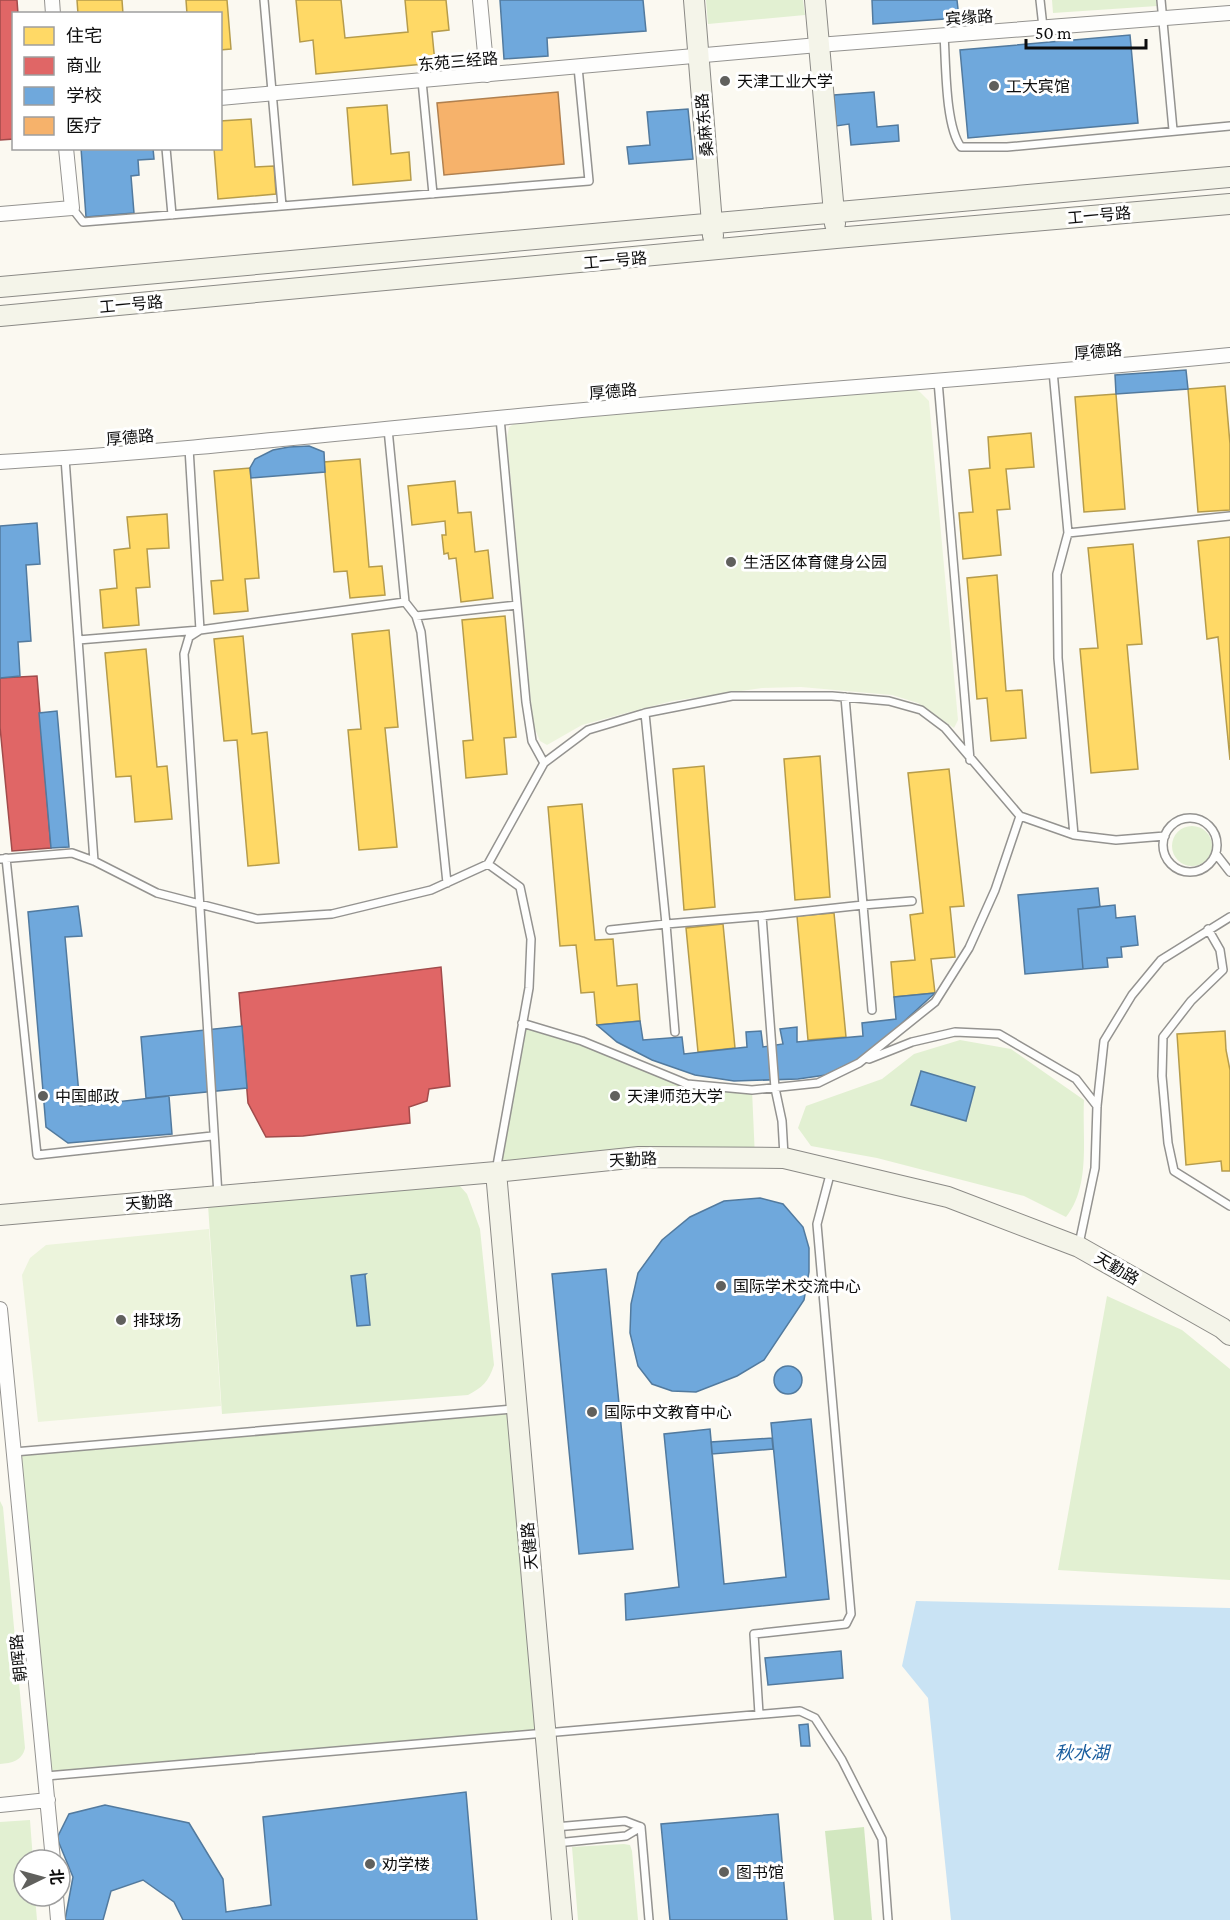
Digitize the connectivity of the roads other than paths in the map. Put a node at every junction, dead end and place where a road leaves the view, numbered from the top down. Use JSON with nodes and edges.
{"nodes":[{"id":1,"x":264,"y":0,"type":"edge"},
{"id":2,"x":480,"y":0,"type":"edge"},
{"id":3,"x":694,"y":0,"type":"edge"},
{"id":4,"x":814,"y":0,"type":"edge"},
{"id":5,"x":1040,"y":0,"type":"edge"},
{"id":6,"x":1161,"y":0,"type":"edge"},
{"id":7,"x":1230,"y":13,"type":"edge"},
{"id":8,"x":1163,"y":19,"type":"junction"},
{"id":9,"x":1042,"y":28,"type":"junction"},
{"id":10,"x":944,"y":35,"type":"junction"},
{"id":11,"x":818,"y":45,"type":"junction"},
{"id":12,"x":699,"y":57,"type":"junction"},
{"id":13,"x":578,"y":67,"type":"junction"},
{"id":14,"x":487,"y":75,"type":"junction"},
{"id":15,"x":422,"y":81,"type":"junction"},
{"id":16,"x":272,"y":94,"type":"junction"},
{"id":17,"x":222,"y":98,"type":"edge"},
{"id":18,"x":1230,"y":126,"type":"edge"},
{"id":19,"x":1173,"y":130,"type":"junction"},
{"id":20,"x":66,"y":150,"type":"edge"},
{"id":21,"x":166,"y":150,"type":"edge"},
{"id":22,"x":1230,"y":177,"type":"edge"},
{"id":23,"x":433,"y":194,"type":"junction"},
{"id":24,"x":1230,"y":204,"type":"edge"},
{"id":25,"x":282,"y":206,"type":"junction"},
{"id":26,"x":72,"y":208,"type":"junction"},
{"id":27,"x":834,"y":212,"type":"junction"},
{"id":28,"x":0,"y":214,"type":"edge"},
{"id":29,"x":172,"y":215,"type":"junction"},
{"id":30,"x":712,"y":223,"type":"junction"},
{"id":31,"x":836,"y":238,"type":"junction"},
{"id":32,"x":714,"y":250,"type":"junction"},
{"id":33,"x":0,"y":287,"type":"edge"},
{"id":34,"x":0,"y":316,"type":"edge"},
{"id":35,"x":1230,"y":355,"type":"edge"},
{"id":36,"x":1053,"y":371,"type":"junction"},
{"id":37,"x":938,"y":381,"type":"junction"},
{"id":38,"x":500,"y":418,"type":"junction"},
{"id":39,"x":388,"y":429,"type":"junction"},
{"id":40,"x":189,"y":448,"type":"junction"},
{"id":41,"x":65,"y":458,"type":"junction"},
{"id":42,"x":0,"y":462,"type":"edge"},
{"id":43,"x":1230,"y":516,"type":"edge"},
{"id":44,"x":1068,"y":533,"type":"junction"},
{"id":45,"x":405,"y":602,"type":"junction"},
{"id":46,"x":517,"y":605,"type":"junction"},
{"id":47,"x":416,"y":616,"type":"junction"},
{"id":48,"x":200,"y":630,"type":"junction"},
{"id":49,"x":78,"y":640,"type":"junction"},
{"id":50,"x":845,"y":697,"type":"junction"},
{"id":51,"x":645,"y":712,"type":"junction"},
{"id":52,"x":970,"y":760,"type":"junction"},
{"id":53,"x":544,"y":763,"type":"junction"},
{"id":54,"x":1020,"y":816,"type":"junction"},
{"id":55,"x":1074,"y":835,"type":"junction"},
{"id":56,"x":1165,"y":836,"type":"junction"},
{"id":57,"x":1216,"y":854,"type":"junction"},
{"id":58,"x":3,"y":858,"type":"edge"},
{"id":59,"x":94,"y":861,"type":"junction"},
{"id":60,"x":488,"y":864,"type":"junction"},
{"id":61,"x":1230,"y":872,"type":"edge"},
{"id":62,"x":447,"y":883,"type":"junction"},
{"id":63,"x":912,"y":901,"type":"dead end"},
{"id":64,"x":198,"y":904,"type":"junction"},
{"id":65,"x":863,"y":905,"type":"junction"},
{"id":66,"x":762,"y":916,"type":"junction"},
{"id":67,"x":1230,"y":917,"type":"edge"},
{"id":68,"x":666,"y":924,"type":"junction"},
{"id":69,"x":1208,"y":929,"type":"junction"},
{"id":70,"x":610,"y":930,"type":"dead end"},
{"id":71,"x":872,"y":1010,"type":"dead end"},
{"id":72,"x":522,"y":1023,"type":"junction"},
{"id":73,"x":675,"y":1032,"type":"dead end"},
{"id":74,"x":859,"y":1063,"type":"junction"},
{"id":75,"x":775,"y":1088,"type":"junction"},
{"id":76,"x":1096,"y":1106,"type":"junction"},
{"id":77,"x":212,"y":1136,"type":"junction"},
{"id":78,"x":784,"y":1158,"type":"junction"},
{"id":79,"x":831,"y":1169,"type":"junction"},
{"id":80,"x":496,"y":1172,"type":"junction"},
{"id":81,"x":218,"y":1196,"type":"junction"},
{"id":82,"x":1230,"y":1206,"type":"edge"},
{"id":83,"x":0,"y":1215,"type":"edge"},
{"id":84,"x":1079,"y":1247,"type":"junction"},
{"id":85,"x":0,"y":1309,"type":"edge"},
{"id":86,"x":1230,"y":1335,"type":"edge"},
{"id":87,"x":517,"y":1408,"type":"junction"},
{"id":88,"x":7,"y":1452,"type":"edge"},
{"id":89,"x":759,"y":1714,"type":"junction"},
{"id":90,"x":545,"y":1732,"type":"junction"},
{"id":91,"x":46,"y":1776,"type":"junction"},
{"id":92,"x":48,"y":1800,"type":"junction"},
{"id":93,"x":0,"y":1804,"type":"edge"},
{"id":94,"x":641,"y":1827,"type":"junction"},
{"id":95,"x":554,"y":1835,"type":"junction"},
{"id":96,"x":52,"y":1848,"type":"edge"},
{"id":97,"x":562,"y":1920,"type":"edge"},
{"id":98,"x":649,"y":1920,"type":"edge"},
{"id":99,"x":888,"y":1920,"type":"edge"}],
"edges":[{"from":1,"to":16,"type":"lane"},
{"from":2,"to":14,"type":"street"},
{"from":3,"to":12,"type":"street","name":"桑麻东路"},
{"from":4,"to":11,"type":"street"},
{"from":5,"to":9,"type":"lane"},
{"from":6,"to":8,"type":"lane"},
{"from":7,"to":8,"type":"street","name":"宾缘路"},
{"from":8,"to":9,"type":"street","name":"宾缘路"},
{"from":8,"to":19,"type":"lane"},
{"from":9,"to":10,"type":"street","name":"宾缘路"},
{"from":10,"to":11,"type":"street","name":"宾缘路"},
{"from":10,"to":19,"type":"lane"},
{"from":11,"to":12,"type":"street","name":"宾缘路"},
{"from":11,"to":27,"type":"street"},
{"from":12,"to":13,"type":"street","name":"东苑三经路"},
{"from":12,"to":30,"type":"street","name":"桑麻东路"},
{"from":13,"to":14,"type":"street","name":"东苑三经路"},
{"from":13,"to":23,"type":"lane"},
{"from":14,"to":15,"type":"street","name":"东苑三经路"},
{"from":15,"to":16,"type":"street","name":"东苑三经路"},
{"from":15,"to":23,"type":"lane"},
{"from":16,"to":17,"type":"street","name":"东苑三经路"},
{"from":16,"to":25,"type":"lane"},
{"from":18,"to":19,"type":"lane"},
{"from":20,"to":26,"type":"street"},
{"from":21,"to":29,"type":"lane"},
{"from":22,"to":27,"type":"street","name":"工一号路"},
{"from":23,"to":25,"type":"lane"},
{"from":24,"to":31,"type":"street","name":"工一号路"},
{"from":25,"to":29,"type":"lane"},
{"from":26,"to":28,"type":"street"},
{"from":26,"to":29,"type":"lane"},
{"from":27,"to":30,"type":"street","name":"工一号路"},
{"from":27,"to":31,"type":"street"},
{"from":30,"to":32,"type":"street","name":"桑麻东路"},
{"from":30,"to":33,"type":"street","name":"工一号路"},
{"from":31,"to":32,"type":"street","name":"工一号路"},
{"from":32,"to":34,"type":"street","name":"工一号路"},
{"from":35,"to":36,"type":"street","name":"厚德路"},
{"from":36,"to":37,"type":"street","name":"厚德路"},
{"from":36,"to":44,"type":"lane"},
{"from":37,"to":38,"type":"street","name":"厚德路"},
{"from":37,"to":52,"type":"lane"},
{"from":38,"to":39,"type":"street","name":"厚德路"},
{"from":38,"to":46,"type":"lane"},
{"from":39,"to":40,"type":"street","name":"厚德路"},
{"from":39,"to":45,"type":"lane"},
{"from":40,"to":41,"type":"street","name":"厚德路"},
{"from":40,"to":48,"type":"lane"},
{"from":41,"to":42,"type":"street","name":"厚德路"},
{"from":41,"to":49,"type":"lane"},
{"from":43,"to":44,"type":"lane"},
{"from":44,"to":55,"type":"lane"},
{"from":45,"to":47,"type":"lane"},
{"from":45,"to":48,"type":"lane"},
{"from":46,"to":47,"type":"lane"},
{"from":46,"to":53,"type":"lane"},
{"from":47,"to":62,"type":"lane"},
{"from":48,"to":49,"type":"lane"},
{"from":48,"to":64,"type":"lane"},
{"from":49,"to":59,"type":"lane"},
{"from":50,"to":51,"type":"lane"},
{"from":50,"to":52,"type":"lane"},
{"from":50,"to":65,"type":"lane"},
{"from":51,"to":53,"type":"lane"},
{"from":51,"to":68,"type":"lane"},
{"from":52,"to":54,"type":"lane"},
{"from":53,"to":60,"type":"lane"},
{"from":54,"to":55,"type":"lane"},
{"from":54,"to":74,"type":"lane"},
{"from":55,"to":56,"type":"lane"},
{"from":56,"to":57,"type":"lane"},
{"from":56,"to":57,"type":"lane"},
{"from":57,"to":61,"type":"lane"},
{"from":58,"to":59,"type":"lane"},
{"from":58,"to":77,"type":"lane"},
{"from":59,"to":64,"type":"lane"},
{"from":60,"to":62,"type":"lane"},
{"from":60,"to":72,"type":"lane"},
{"from":62,"to":64,"type":"lane"},
{"from":63,"to":65,"type":"lane"},
{"from":64,"to":77,"type":"lane"},
{"from":65,"to":66,"type":"lane"},
{"from":65,"to":71,"type":"lane"},
{"from":66,"to":68,"type":"lane"},
{"from":66,"to":75,"type":"lane"},
{"from":67,"to":69,"type":"lane"},
{"from":68,"to":70,"type":"lane"},
{"from":68,"to":73,"type":"lane"},
{"from":69,"to":76,"type":"lane"},
{"from":69,"to":82,"type":"lane"},
{"from":72,"to":75,"type":"lane"},
{"from":72,"to":80,"type":"lane"},
{"from":74,"to":75,"type":"lane"},
{"from":74,"to":76,"type":"lane"},
{"from":75,"to":78,"type":"lane"},
{"from":76,"to":84,"type":"lane"},
{"from":77,"to":81,"type":"lane"},
{"from":78,"to":79,"type":"street","name":"天勤路"},
{"from":78,"to":80,"type":"street","name":"天勤路"},
{"from":79,"to":84,"type":"street","name":"天勤路"},
{"from":79,"to":89,"type":"lane"},
{"from":80,"to":81,"type":"street","name":"天勤路"},
{"from":80,"to":87,"type":"street","name":"天健路"},
{"from":81,"to":83,"type":"street","name":"天勤路"},
{"from":84,"to":86,"type":"street","name":"天勤路"},
{"from":85,"to":88,"type":"street","name":"朝晖路"},
{"from":87,"to":88,"type":"lane"},
{"from":87,"to":90,"type":"street","name":"天健路"},
{"from":88,"to":91,"type":"street","name":"朝晖路"},
{"from":89,"to":90,"type":"lane"},
{"from":89,"to":99,"type":"lane"},
{"from":90,"to":91,"type":"lane"},
{"from":90,"to":95,"type":"street","name":"天健路"},
{"from":91,"to":92,"type":"street","name":"朝晖路"},
{"from":92,"to":93,"type":"street"},
{"from":92,"to":96,"type":"street","name":"朝晖路"},
{"from":94,"to":95,"type":"lane"},
{"from":94,"to":95,"type":"lane"},
{"from":94,"to":98,"type":"lane"},
{"from":95,"to":97,"type":"street","name":"天健路"}]}
